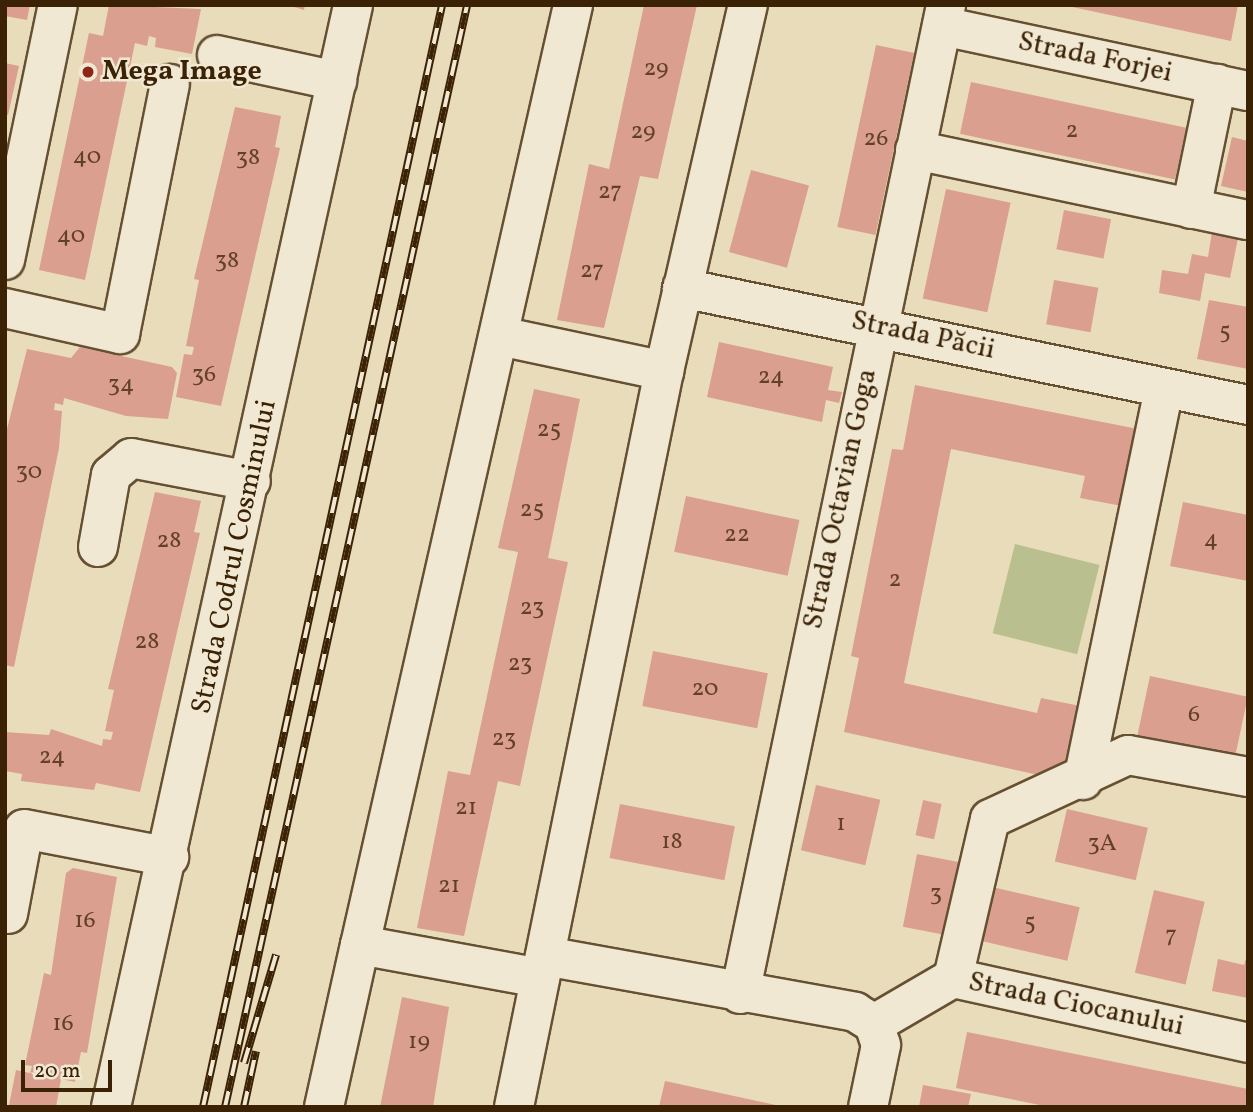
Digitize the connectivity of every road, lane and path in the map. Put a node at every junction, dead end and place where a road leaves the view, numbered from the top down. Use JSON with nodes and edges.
{"nodes":[{"id":1,"x":58,"y":5,"type":"edge"},
{"id":2,"x":353,"y":5,"type":"edge"},
{"id":3,"x":573,"y":5,"type":"edge"},
{"id":4,"x":748,"y":5,"type":"edge"},
{"id":5,"x":944,"y":16,"type":"edge"},
{"id":6,"x":217,"y":55,"type":"dead end"},
{"id":7,"x":337,"y":81,"type":"junction"},
{"id":8,"x":170,"y":85,"type":"dead end"},
{"id":9,"x":1233,"y":87,"type":"edge"},
{"id":10,"x":915,"y":150,"type":"junction"},
{"id":11,"x":1191,"y":209,"type":"junction"},
{"id":12,"x":1248,"y":220,"type":"edge"},
{"id":13,"x":5,"y":260,"type":"edge"},
{"id":14,"x":682,"y":288,"type":"junction"},
{"id":15,"x":5,"y":308,"type":"edge"},
{"id":16,"x":877,"y":326,"type":"junction"},
{"id":17,"x":500,"y":336,"type":"junction"},
{"id":18,"x":664,"y":371,"type":"junction"},
{"id":19,"x":1164,"y":388,"type":"junction"},
{"id":20,"x":1248,"y":405,"type":"edge"},
{"id":21,"x":251,"y":481,"type":"junction"},
{"id":22,"x":98,"y":547,"type":"dead end"},
{"id":23,"x":1248,"y":776,"type":"edge"},
{"id":24,"x":1083,"y":780,"type":"junction"},
{"id":25,"x":169,"y":857,"type":"junction"},
{"id":26,"x":8,"y":914,"type":"dead end"},
{"id":27,"x":360,"y":945,"type":"junction"},
{"id":28,"x":542,"y":967,"type":"junction"},
{"id":29,"x":953,"y":978,"type":"junction"},
{"id":30,"x":740,"y":994,"type":"junction"},
{"id":31,"x":874,"y":1024,"type":"junction"},
{"id":32,"x":1248,"y":1042,"type":"edge"},
{"id":33,"x":111,"y":1107,"type":"edge"},
{"id":34,"x":324,"y":1107,"type":"edge"},
{"id":35,"x":514,"y":1107,"type":"edge"},
{"id":36,"x":868,"y":1107,"type":"edge"}],
"edges":[{"from":1,"to":13,"type":"street"},
{"from":2,"to":7,"type":"street","name":"Strada Codrul Cosminului"},
{"from":3,"to":17,"type":"street"},
{"from":4,"to":14,"type":"street"},
{"from":5,"to":9,"type":"street","name":"Strada Forjei"},
{"from":5,"to":10,"type":"street","name":"Strada Octavian Goga"},
{"from":6,"to":7,"type":"street"},
{"from":7,"to":21,"type":"street","name":"Strada Codrul Cosminului"},
{"from":8,"to":15,"type":"street"},
{"from":9,"to":11,"type":"street"},
{"from":10,"to":11,"type":"street"},
{"from":10,"to":16,"type":"street","name":"Strada Octavian Goga"},
{"from":11,"to":12,"type":"street"},
{"from":14,"to":16,"type":"street","name":"Strada Păcii"},
{"from":14,"to":18,"type":"street"},
{"from":16,"to":19,"type":"street","name":"Strada Păcii"},
{"from":16,"to":30,"type":"street","name":"Strada Octavian Goga"},
{"from":17,"to":18,"type":"street"},
{"from":17,"to":27,"type":"street"},
{"from":18,"to":28,"type":"street"},
{"from":19,"to":20,"type":"street","name":"Strada Păcii"},
{"from":19,"to":24,"type":"street"},
{"from":21,"to":22,"type":"street"},
{"from":21,"to":25,"type":"street","name":"Strada Codrul Cosminului"},
{"from":23,"to":24,"type":"street"},
{"from":24,"to":29,"type":"street"},
{"from":25,"to":26,"type":"street"},
{"from":25,"to":33,"type":"street","name":"Strada Codrul Cosminului"},
{"from":27,"to":28,"type":"street"},
{"from":27,"to":34,"type":"street"},
{"from":28,"to":30,"type":"street"},
{"from":28,"to":35,"type":"street"},
{"from":29,"to":31,"type":"street","name":"Strada Ciocanului"},
{"from":29,"to":32,"type":"street","name":"Strada Ciocanului"},
{"from":30,"to":31,"type":"street"},
{"from":31,"to":36,"type":"street"}]}
